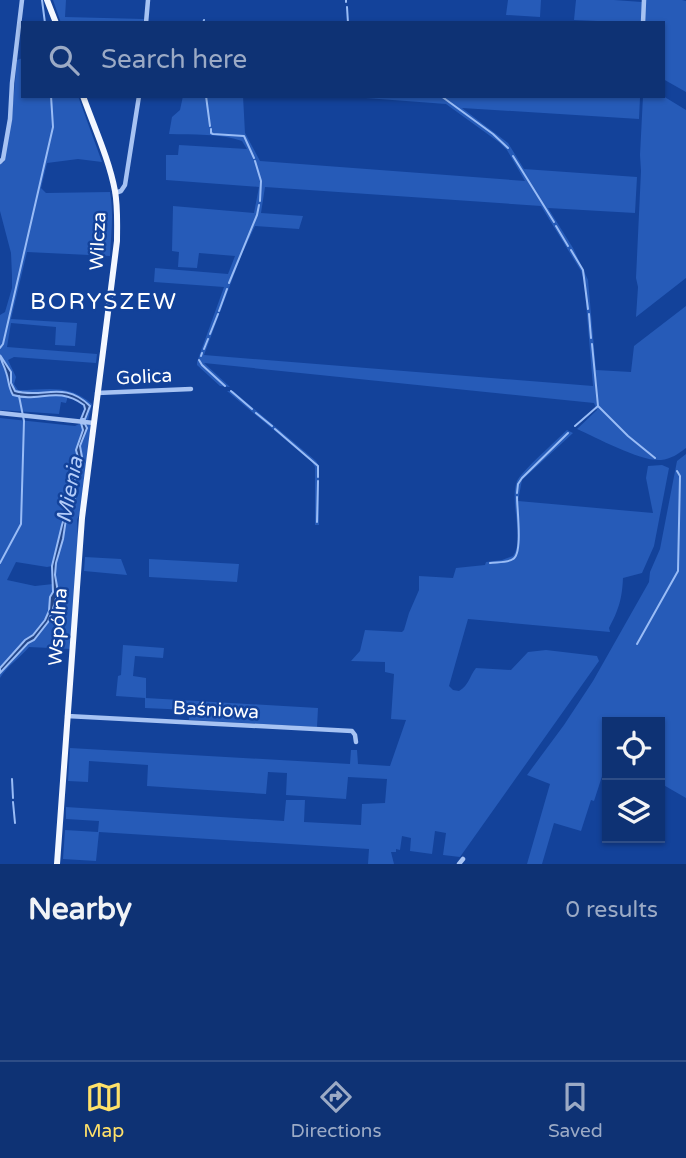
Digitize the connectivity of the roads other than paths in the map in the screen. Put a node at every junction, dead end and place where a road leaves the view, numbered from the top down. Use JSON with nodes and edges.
{"nodes":[{"id":1,"x":22,"y":0,"type":"edge"},
{"id":2,"x":47,"y":0,"type":"edge"},
{"id":3,"x":148,"y":0,"type":"edge"},
{"id":4,"x":644,"y":0,"type":"edge"},
{"id":5,"x":55,"y":21,"type":"edge"},
{"id":6,"x":146,"y":21,"type":"edge"},
{"id":7,"x":643,"y":21,"type":"edge"},
{"id":8,"x":84,"y":98,"type":"edge"},
{"id":9,"x":139,"y":98,"type":"edge"},
{"id":10,"x":0,"y":162,"type":"edge"},
{"id":11,"x":115,"y":192,"type":"junction"},
{"id":12,"x":191,"y":389,"type":"dead end"},
{"id":13,"x":97,"y":393,"type":"junction"},
{"id":14,"x":0,"y":413,"type":"edge"},
{"id":15,"x":91,"y":422,"type":"junction"},
{"id":16,"x":67,"y":716,"type":"junction"},
{"id":17,"x":356,"y":742,"type":"dead end"},
{"id":18,"x":57,"y":864,"type":"edge"}],
"edges":[{"from":1,"to":10,"type":"street"},
{"from":2,"to":5,"type":"main road"},
{"from":3,"to":6,"type":"street"},
{"from":4,"to":7,"type":"street"},
{"from":8,"to":11,"type":"main road","name":"Wilcza"},
{"from":9,"to":11,"type":"street"},
{"from":11,"to":13,"type":"main road","name":"Wilcza"},
{"from":12,"to":13,"type":"street","name":"Golica"},
{"from":13,"to":15,"type":"main road","name":"Wspólna"},
{"from":14,"to":15,"type":"street"},
{"from":15,"to":16,"type":"main road","name":"Wspólna"},
{"from":16,"to":17,"type":"street","name":"Baśniowa"},
{"from":16,"to":18,"type":"main road","name":"Wspólna"}]}
